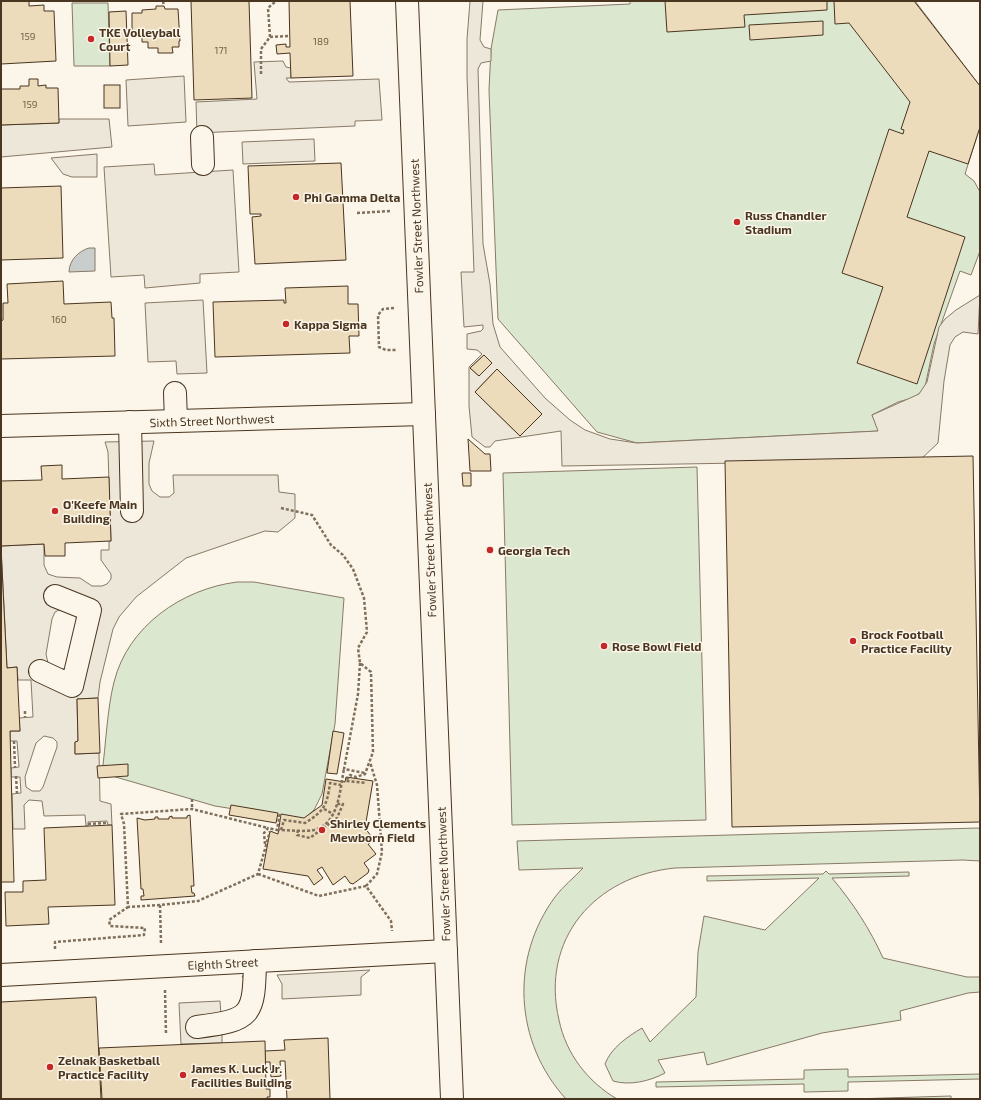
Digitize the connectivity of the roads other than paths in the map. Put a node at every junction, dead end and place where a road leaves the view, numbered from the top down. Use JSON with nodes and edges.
{"nodes":[{"id":1,"x":407,"y":1,"type":"edge"},
{"id":2,"x":202,"y":136,"type":"dead end"},
{"id":3,"x":203,"y":164,"type":"dead end"},
{"id":4,"x":174,"y":393,"type":"dead end"},
{"id":5,"x":424,"y":414,"type":"junction"},
{"id":6,"x":176,"y":421,"type":"junction"},
{"id":7,"x":130,"y":422,"type":"junction"},
{"id":8,"x":1,"y":426,"type":"edge"},
{"id":9,"x":132,"y":511,"type":"dead end"},
{"id":10,"x":56,"y":596,"type":"dead end"},
{"id":11,"x":40,"y":671,"type":"dead end"},
{"id":12,"x":446,"y":951,"type":"junction"},
{"id":13,"x":255,"y":961,"type":"junction"},
{"id":14,"x":1,"y":975,"type":"edge"},
{"id":15,"x":197,"y":1027,"type":"dead end"},
{"id":16,"x":452,"y":1099,"type":"edge"}],
"edges":[{"from":1,"to":5,"type":"street","name":"Fowler Street Northwest"},
{"from":2,"to":3,"type":"street"},
{"from":4,"to":6,"type":"street"},
{"from":5,"to":6,"type":"street","name":"Sixth Street Northwest"},
{"from":5,"to":12,"type":"street","name":"Fowler Street Northwest"},
{"from":6,"to":7,"type":"street","name":"Sixth Street Northwest"},
{"from":7,"to":8,"type":"street","name":"Sixth Street Northwest"},
{"from":7,"to":9,"type":"street"},
{"from":10,"to":11,"type":"street"},
{"from":12,"to":13,"type":"street","name":"Eighth Street"},
{"from":12,"to":16,"type":"street","name":"Fowler Street Northwest"},
{"from":13,"to":14,"type":"street","name":"Eighth Street"},
{"from":13,"to":15,"type":"street"}]}
